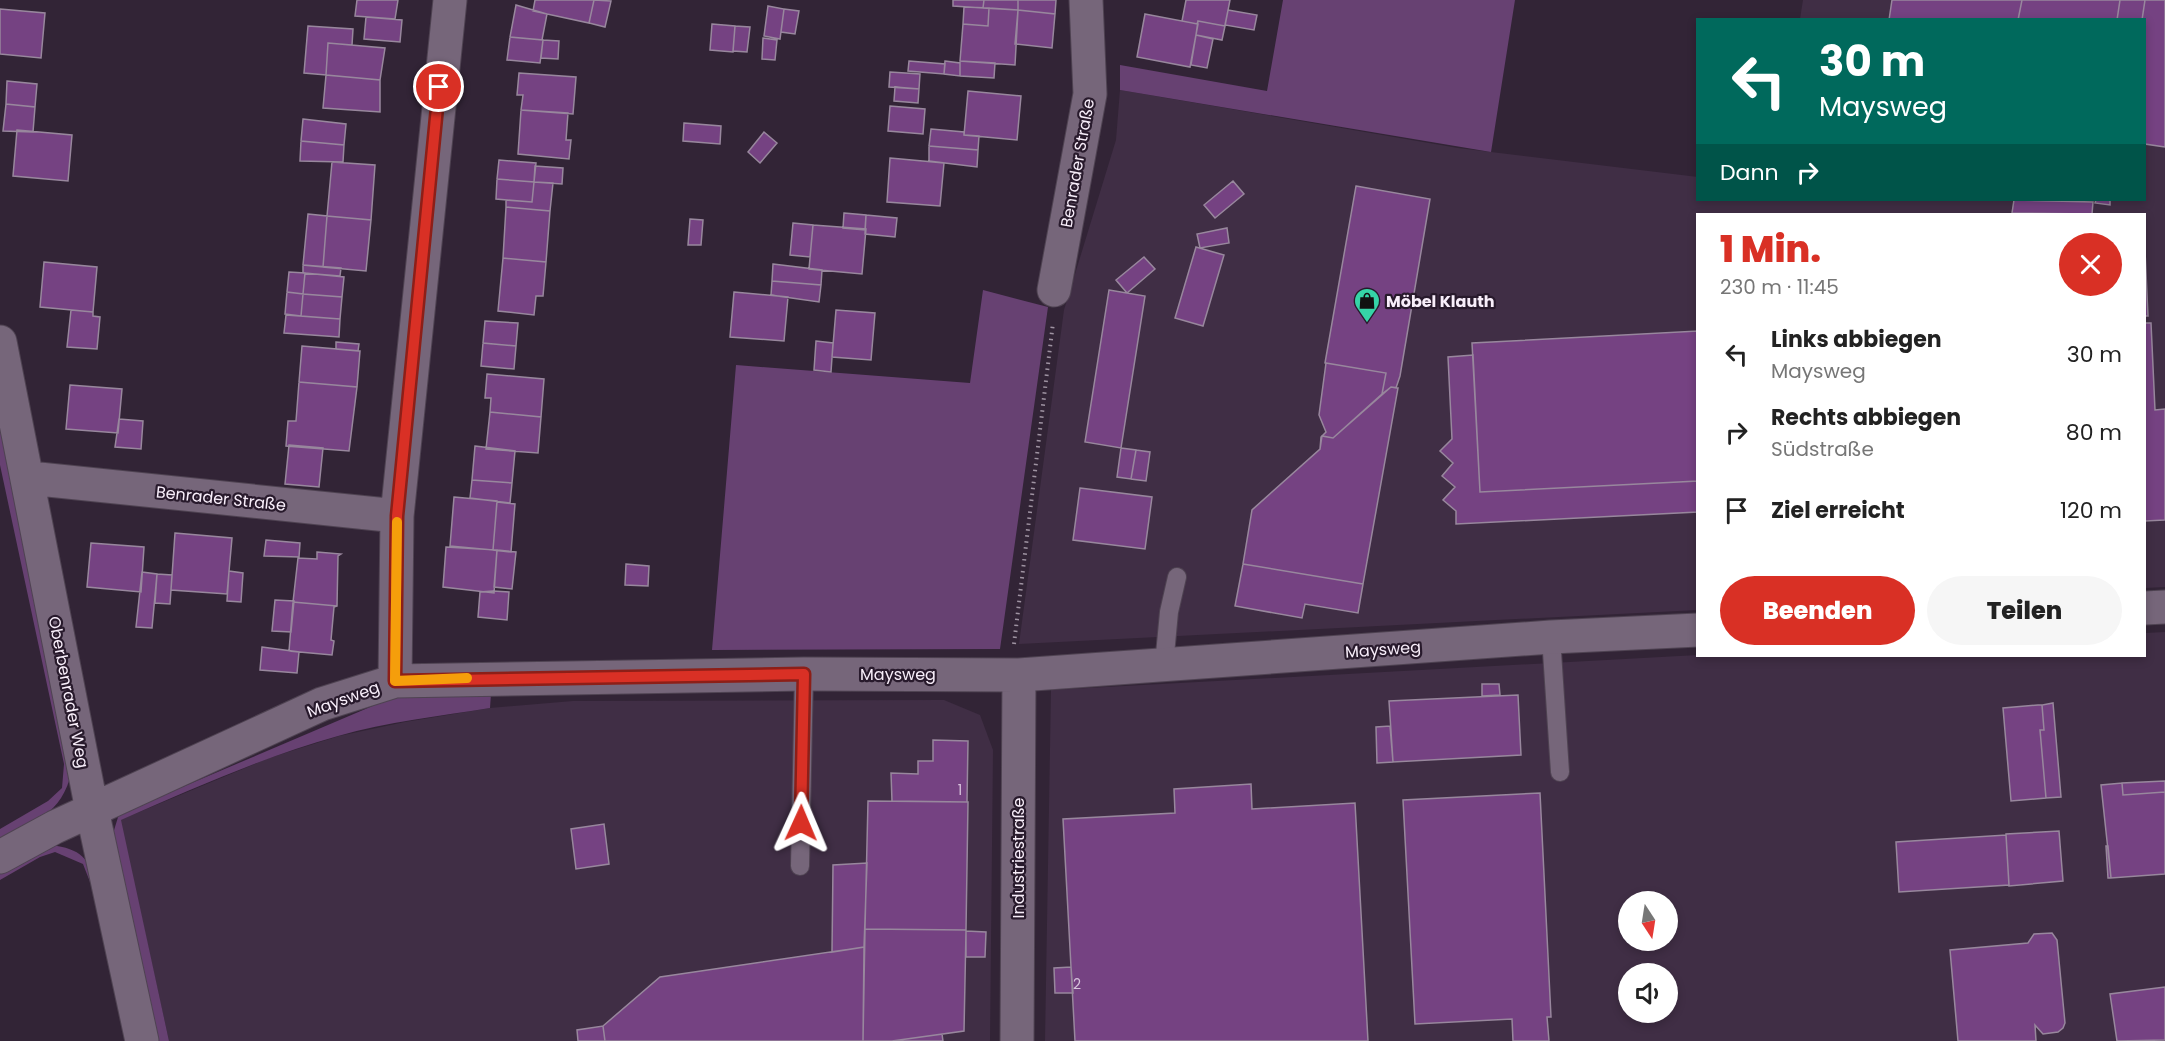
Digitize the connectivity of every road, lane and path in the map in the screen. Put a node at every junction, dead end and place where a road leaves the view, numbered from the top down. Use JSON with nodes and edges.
{"nodes":[{"id":1,"x":450,"y":0,"type":"edge"},
{"id":2,"x":1086,"y":0,"type":"edge"},
{"id":3,"x":1053,"y":290,"type":"joint"},
{"id":4,"x":0,"y":342,"type":"edge"},
{"id":5,"x":36,"y":478,"type":"junction"},
{"id":6,"x":397,"y":516,"type":"junction"},
{"id":7,"x":1177,"y":577,"type":"dead end"},
{"id":8,"x":2146,"y":608,"type":"edge"},
{"id":9,"x":2165,"y":608,"type":"edge"},
{"id":10,"x":1696,"y":630,"type":"edge"},
{"id":11,"x":1551,"y":637,"type":"junction"},
{"id":12,"x":1164,"y":664,"type":"junction"},
{"id":13,"x":804,"y":674,"type":"junction"},
{"id":14,"x":1019,"y":675,"type":"junction"},
{"id":15,"x":395,"y":681,"type":"junction"},
{"id":16,"x":1560,"y":772,"type":"dead end"},
{"id":17,"x":106,"y":804,"type":"junction"},
{"id":18,"x":0,"y":857,"type":"edge"},
{"id":19,"x":800,"y":866,"type":"dead end"},
{"id":20,"x":142,"y":1041,"type":"edge"},
{"id":21,"x":1017,"y":1041,"type":"edge"}],
"edges":[{"from":1,"to":6,"type":"street"},
{"from":2,"to":3,"type":"street","name":"Benrader Straße"},
{"from":3,"to":14,"type":"path"},
{"from":4,"to":5,"type":"street","name":"Oberbenrader Weg"},
{"from":5,"to":6,"type":"street","name":"Benrader Straße"},
{"from":5,"to":17,"type":"street","name":"Oberbenrader Weg"},
{"from":6,"to":15,"type":"street"},
{"from":7,"to":12,"type":"lane"},
{"from":8,"to":9,"type":"street"},
{"from":10,"to":11,"type":"street","name":"Maysweg"},
{"from":11,"to":12,"type":"street","name":"Maysweg"},
{"from":11,"to":16,"type":"lane"},
{"from":12,"to":14,"type":"street","name":"Maysweg"},
{"from":13,"to":14,"type":"street","name":"Maysweg"},
{"from":13,"to":15,"type":"street","name":"Maysweg"},
{"from":13,"to":19,"type":"lane"},
{"from":14,"to":21,"type":"street","name":"Industriestraße"},
{"from":15,"to":17,"type":"street","name":"Maysweg"},
{"from":17,"to":18,"type":"street","name":"Maysweg"},
{"from":17,"to":20,"type":"street","name":"Oberbenrader Weg"}]}
